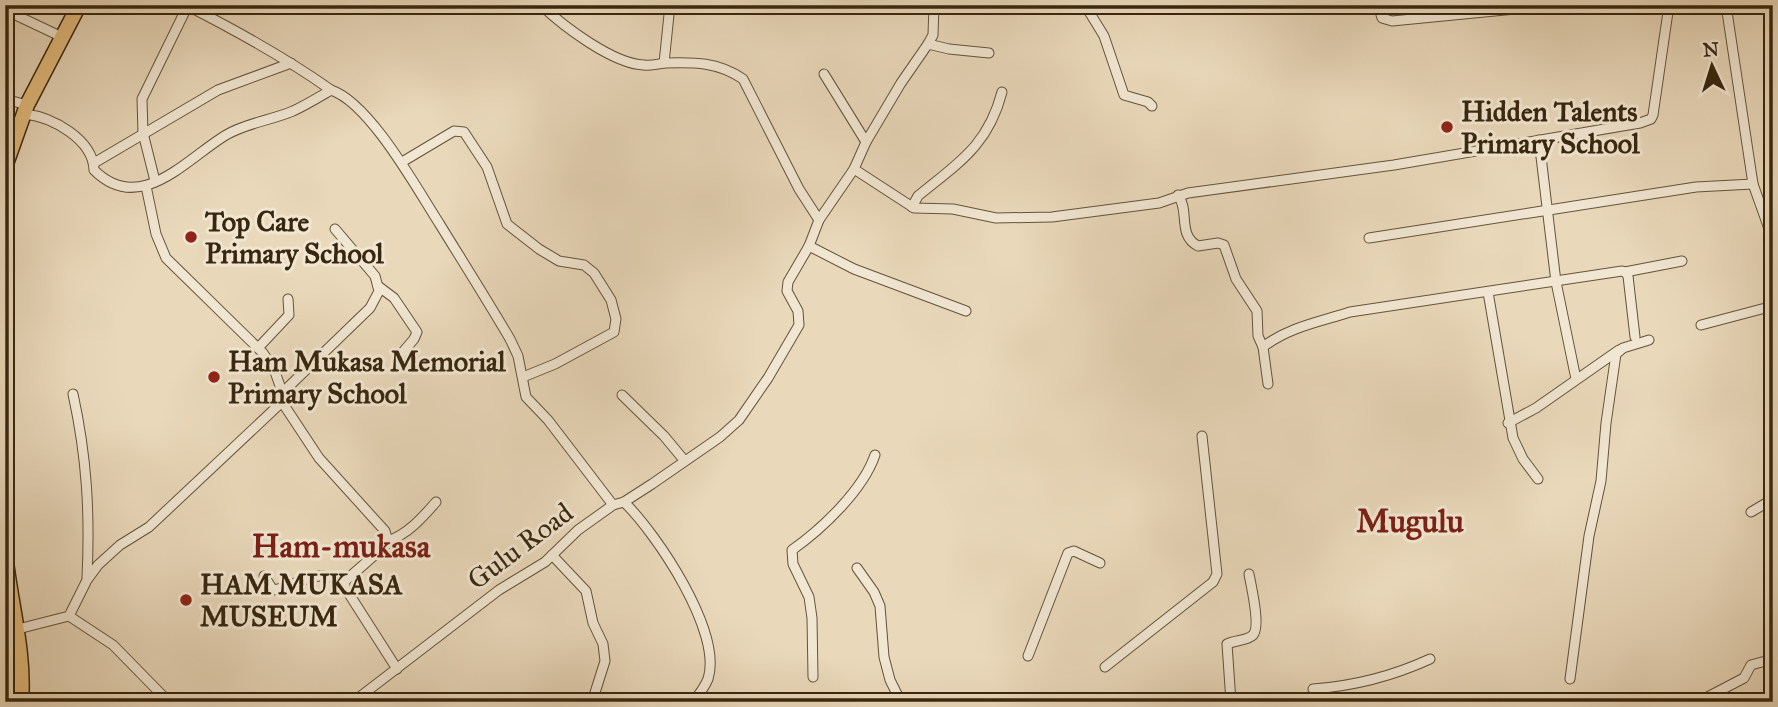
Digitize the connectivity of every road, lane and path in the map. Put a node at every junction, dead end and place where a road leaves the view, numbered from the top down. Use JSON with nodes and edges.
{"nodes":[{"id":1,"x":79,"y":5,"type":"edge"},
{"id":2,"x":188,"y":5,"type":"edge"},
{"id":3,"x":541,"y":5,"type":"edge"},
{"id":4,"x":670,"y":5,"type":"edge"},
{"id":5,"x":934,"y":5,"type":"edge"},
{"id":6,"x":1085,"y":5,"type":"edge"},
{"id":7,"x":1378,"y":5,"type":"edge"},
{"id":8,"x":1557,"y":5,"type":"edge"},
{"id":9,"x":1670,"y":5,"type":"edge"},
{"id":10,"x":1726,"y":5,"type":"edge"},
{"id":11,"x":1763,"y":5,"type":"edge"},
{"id":12,"x":5,"y":10,"type":"edge"},
{"id":13,"x":1773,"y":19,"type":"edge"},
{"id":14,"x":62,"y":37,"type":"junction"},
{"id":15,"x":928,"y":44,"type":"junction"},
{"id":16,"x":989,"y":53,"type":"dead end"},
{"id":17,"x":291,"y":63,"type":"junction"},
{"id":18,"x":664,"y":63,"type":"junction"},
{"id":19,"x":824,"y":74,"type":"dead end"},
{"id":20,"x":331,"y":90,"type":"junction"},
{"id":21,"x":1002,"y":92,"type":"dead end"},
{"id":22,"x":5,"y":99,"type":"edge"},
{"id":23,"x":1152,"y":106,"type":"dead end"},
{"id":24,"x":26,"y":109,"type":"junction"},
{"id":25,"x":143,"y":133,"type":"junction"},
{"id":26,"x":1539,"y":140,"type":"junction"},
{"id":27,"x":866,"y":142,"type":"junction"},
{"id":28,"x":402,"y":162,"type":"junction"},
{"id":29,"x":94,"y":163,"type":"junction"},
{"id":30,"x":5,"y":167,"type":"edge"},
{"id":31,"x":854,"y":169,"type":"junction"},
{"id":32,"x":150,"y":183,"type":"junction"},
{"id":33,"x":1753,"y":184,"type":"junction"},
{"id":34,"x":1178,"y":195,"type":"junction"},
{"id":35,"x":912,"y":206,"type":"junction"},
{"id":36,"x":1548,"y":211,"type":"junction"},
{"id":37,"x":820,"y":220,"type":"junction"},
{"id":38,"x":335,"y":229,"type":"dead end"},
{"id":39,"x":1369,"y":238,"type":"dead end"},
{"id":40,"x":1773,"y":240,"type":"edge"},
{"id":41,"x":809,"y":246,"type":"junction"},
{"id":42,"x":1682,"y":261,"type":"dead end"},
{"id":43,"x":1625,"y":272,"type":"junction"},
{"id":44,"x":1556,"y":282,"type":"junction"},
{"id":45,"x":378,"y":286,"type":"junction"},
{"id":46,"x":1488,"y":292,"type":"junction"},
{"id":47,"x":288,"y":299,"type":"dead end"},
{"id":48,"x":1773,"y":306,"type":"edge"},
{"id":49,"x":966,"y":311,"type":"dead end"},
{"id":50,"x":1701,"y":325,"type":"dead end"},
{"id":51,"x":1635,"y":337,"type":"dead end"},
{"id":52,"x":1649,"y":340,"type":"dead end"},
{"id":53,"x":1262,"y":347,"type":"junction"},
{"id":54,"x":258,"y":348,"type":"junction"},
{"id":55,"x":1623,"y":348,"type":"junction"},
{"id":56,"x":402,"y":353,"type":"dead end"},
{"id":57,"x":523,"y":377,"type":"junction"},
{"id":58,"x":1576,"y":379,"type":"junction"},
{"id":59,"x":1268,"y":384,"type":"dead end"},
{"id":60,"x":73,"y":394,"type":"dead end"},
{"id":61,"x":622,"y":395,"type":"dead end"},
{"id":62,"x":282,"y":398,"type":"junction"},
{"id":63,"x":1508,"y":423,"type":"junction"},
{"id":64,"x":1202,"y":436,"type":"dead end"},
{"id":65,"x":875,"y":456,"type":"dead end"},
{"id":66,"x":684,"y":460,"type":"junction"},
{"id":67,"x":1538,"y":479,"type":"dead end"},
{"id":68,"x":1773,"y":499,"type":"edge"},
{"id":69,"x":436,"y":502,"type":"dead end"},
{"id":70,"x":624,"y":502,"type":"junction"},
{"id":71,"x":613,"y":505,"type":"junction"},
{"id":72,"x":1751,"y":512,"type":"dead end"},
{"id":73,"x":388,"y":541,"type":"junction"},
{"id":74,"x":5,"y":552,"type":"edge"},
{"id":75,"x":552,"y":555,"type":"junction"},
{"id":76,"x":1100,"y":563,"type":"dead end"},
{"id":77,"x":857,"y":568,"type":"dead end"},
{"id":78,"x":1249,"y":574,"type":"dead end"},
{"id":79,"x":264,"y":576,"type":"dead end"},
{"id":80,"x":87,"y":580,"type":"junction"},
{"id":81,"x":345,"y":585,"type":"junction"},
{"id":82,"x":7,"y":592,"type":"edge"},
{"id":83,"x":69,"y":616,"type":"junction"},
{"id":84,"x":18,"y":629,"type":"junction"},
{"id":85,"x":1028,"y":656,"type":"dead end"},
{"id":86,"x":1430,"y":659,"type":"dead end"},
{"id":87,"x":1773,"y":659,"type":"edge"},
{"id":88,"x":1105,"y":667,"type":"dead end"},
{"id":89,"x":397,"y":669,"type":"junction"},
{"id":90,"x":813,"y":677,"type":"dead end"},
{"id":91,"x":1570,"y":679,"type":"dead end"},
{"id":92,"x":1313,"y":690,"type":"dead end"},
{"id":93,"x":165,"y":698,"type":"dead end"},
{"id":94,"x":21,"y":702,"type":"edge"},
{"id":95,"x":353,"y":702,"type":"edge"},
{"id":96,"x":592,"y":702,"type":"edge"},
{"id":97,"x":693,"y":702,"type":"edge"},
{"id":98,"x":901,"y":702,"type":"edge"},
{"id":99,"x":1231,"y":702,"type":"edge"},
{"id":100,"x":1698,"y":702,"type":"edge"}],
"edges":[{"from":1,"to":14,"type":"main road"},
{"from":2,"to":17,"type":"street"},
{"from":2,"to":25,"type":"street"},
{"from":3,"to":18,"type":"street"},
{"from":4,"to":18,"type":"street"},
{"from":5,"to":15,"type":"street"},
{"from":6,"to":23,"type":"street"},
{"from":7,"to":8,"type":"street"},
{"from":9,"to":26,"type":"street"},
{"from":10,"to":33,"type":"street"},
{"from":11,"to":13,"type":"street"},
{"from":12,"to":14,"type":"street"},
{"from":14,"to":24,"type":"main road"},
{"from":15,"to":16,"type":"street"},
{"from":15,"to":27,"type":"street","name":"Gulu Road"},
{"from":17,"to":20,"type":"street"},
{"from":17,"to":25,"type":"street"},
{"from":18,"to":37,"type":"street"},
{"from":19,"to":27,"type":"street"},
{"from":20,"to":28,"type":"street"},
{"from":20,"to":32,"type":"street"},
{"from":21,"to":35,"type":"street"},
{"from":22,"to":24,"type":"street"},
{"from":24,"to":29,"type":"street"},
{"from":24,"to":30,"type":"main road"},
{"from":25,"to":29,"type":"street"},
{"from":25,"to":32,"type":"street"},
{"from":26,"to":34,"type":"street"},
{"from":26,"to":36,"type":"street"},
{"from":27,"to":31,"type":"street","name":"Gulu Road"},
{"from":28,"to":57,"type":"street"},
{"from":28,"to":57,"type":"street"},
{"from":29,"to":32,"type":"street"},
{"from":31,"to":35,"type":"street"},
{"from":31,"to":37,"type":"street","name":"Gulu Road"},
{"from":32,"to":54,"type":"street"},
{"from":33,"to":36,"type":"street"},
{"from":33,"to":40,"type":"street"},
{"from":34,"to":35,"type":"street"},
{"from":34,"to":53,"type":"street"},
{"from":36,"to":39,"type":"street"},
{"from":36,"to":44,"type":"street"},
{"from":37,"to":41,"type":"street","name":"Gulu Road"},
{"from":38,"to":45,"type":"street"},
{"from":41,"to":49,"type":"street"},
{"from":41,"to":66,"type":"street","name":"Gulu Road"},
{"from":42,"to":43,"type":"street"},
{"from":43,"to":44,"type":"street"},
{"from":43,"to":51,"type":"street"},
{"from":44,"to":46,"type":"street"},
{"from":44,"to":58,"type":"street"},
{"from":45,"to":56,"type":"street"},
{"from":45,"to":62,"type":"street"},
{"from":46,"to":53,"type":"street"},
{"from":46,"to":63,"type":"street"},
{"from":47,"to":54,"type":"street"},
{"from":48,"to":50,"type":"street"},
{"from":52,"to":55,"type":"street"},
{"from":53,"to":59,"type":"street"},
{"from":54,"to":62,"type":"street"},
{"from":55,"to":58,"type":"street"},
{"from":55,"to":91,"type":"street"},
{"from":57,"to":71,"type":"street"},
{"from":58,"to":63,"type":"street"},
{"from":60,"to":80,"type":"street"},
{"from":61,"to":66,"type":"street"},
{"from":62,"to":73,"type":"street"},
{"from":62,"to":80,"type":"street"},
{"from":63,"to":67,"type":"street"},
{"from":64,"to":88,"type":"street"},
{"from":65,"to":90,"type":"street"},
{"from":66,"to":70,"type":"street","name":"Gulu Road"},
{"from":68,"to":72,"type":"street"},
{"from":69,"to":73,"type":"street"},
{"from":70,"to":71,"type":"street","name":"Gulu Road"},
{"from":70,"to":97,"type":"street"},
{"from":71,"to":75,"type":"street","name":"Gulu Road"},
{"from":73,"to":81,"type":"street"},
{"from":74,"to":82,"type":"main road"},
{"from":75,"to":89,"type":"street","name":"Gulu Road"},
{"from":75,"to":96,"type":"street"},
{"from":76,"to":85,"type":"street"},
{"from":77,"to":98,"type":"street"},
{"from":78,"to":99,"type":"street"},
{"from":79,"to":81,"type":"street"},
{"from":80,"to":83,"type":"street"},
{"from":81,"to":89,"type":"street"},
{"from":82,"to":84,"type":"main road"},
{"from":83,"to":84,"type":"street"},
{"from":83,"to":93,"type":"street"},
{"from":84,"to":94,"type":"main road"},
{"from":86,"to":92,"type":"street"},
{"from":87,"to":100,"type":"street"},
{"from":89,"to":95,"type":"street","name":"Gulu Road"}]}
